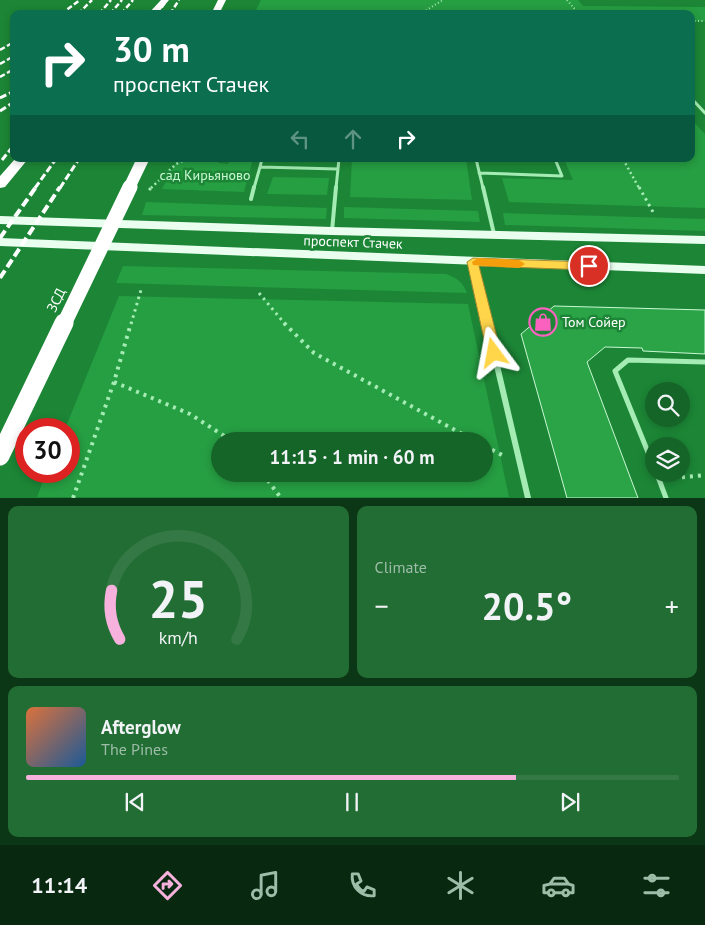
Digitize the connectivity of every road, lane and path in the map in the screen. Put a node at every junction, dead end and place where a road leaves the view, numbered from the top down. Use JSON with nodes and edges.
{"nodes":[{"id":1,"x":164,"y":0,"type":"edge"},
{"id":2,"x":443,"y":0,"type":"edge"},
{"id":3,"x":567,"y":0,"type":"edge"},
{"id":4,"x":155,"y":10,"type":"edge"},
{"id":5,"x":427,"y":10,"type":"edge"},
{"id":6,"x":576,"y":10,"type":"edge"},
{"id":7,"x":695,"y":102,"type":"edge"},
{"id":8,"x":705,"y":113,"type":"edge"},
{"id":9,"x":19,"y":162,"type":"edge"},
{"id":10,"x":142,"y":162,"type":"edge"},
{"id":11,"x":180,"y":162,"type":"edge"},
{"id":12,"x":261,"y":162,"type":"edge"},
{"id":13,"x":339,"y":162,"type":"edge"},
{"id":14,"x":477,"y":162,"type":"edge"},
{"id":15,"x":556,"y":162,"type":"edge"},
{"id":16,"x":625,"y":162,"type":"edge"},
{"id":17,"x":260,"y":168,"type":"junction"},
{"id":18,"x":338,"y":169,"type":"junction"},
{"id":19,"x":480,"y":173,"type":"junction"},
{"id":20,"x":0,"y":184,"type":"edge"},
{"id":21,"x":145,"y":195,"type":"dead end"},
{"id":22,"x":251,"y":199,"type":"dead end"},
{"id":23,"x":653,"y":212,"type":"dead end"},
{"id":24,"x":0,"y":220,"type":"edge"},
{"id":25,"x":332,"y":231,"type":"junction"},
{"id":26,"x":494,"y":234,"type":"junction"},
{"id":27,"x":705,"y":240,"type":"edge"},
{"id":28,"x":0,"y":242,"type":"edge"},
{"id":29,"x":473,"y":262,"type":"junction"},
{"id":30,"x":705,"y":270,"type":"edge"},
{"id":31,"x":141,"y":290,"type":"dead end"},
{"id":32,"x":259,"y":293,"type":"dead end"},
{"id":33,"x":705,"y":362,"type":"edge"},
{"id":34,"x":114,"y":382,"type":"junction"},
{"id":35,"x":220,"y":432,"type":"edge"},
{"id":36,"x":459,"y":432,"type":"edge"},
{"id":37,"x":645,"y":445,"type":"edge"},
{"id":38,"x":0,"y":456,"type":"edge"},
{"id":39,"x":705,"y":475,"type":"edge"},
{"id":40,"x":690,"y":477,"type":"edge"},
{"id":41,"x":268,"y":482,"type":"edge"},
{"id":42,"x":659,"y":482,"type":"edge"},
{"id":43,"x":73,"y":498,"type":"edge"},
{"id":44,"x":281,"y":498,"type":"edge"},
{"id":45,"x":528,"y":498,"type":"edge"},
{"id":46,"x":666,"y":498,"type":"edge"}],
"edges":[{"from":1,"to":4,"type":"highway"},
{"from":2,"to":5,"type":"path"},
{"from":3,"to":6,"type":"path"},
{"from":7,"to":8,"type":"lane"},
{"from":9,"to":20,"type":"highway"},
{"from":10,"to":38,"type":"highway","name":"ЗСД","bridge":true},
{"from":11,"to":21,"type":"path"},
{"from":12,"to":17,"type":"lane"},
{"from":13,"to":18,"type":"lane"},
{"from":14,"to":19,"type":"lane"},
{"from":15,"to":19,"type":"lane"},
{"from":16,"to":23,"type":"path"},
{"from":17,"to":18,"type":"lane"},
{"from":17,"to":22,"type":"lane"},
{"from":18,"to":25,"type":"lane"},
{"from":19,"to":26,"type":"lane"},
{"from":24,"to":25,"type":"main road","name":"проспект Стачек"},
{"from":25,"to":26,"type":"main road","name":"проспект Стачек"},
{"from":26,"to":27,"type":"main road","name":"проспект Стачек"},
{"from":28,"to":29,"type":"main road","name":"проспект Стачек"},
{"from":29,"to":30,"type":"main road","name":"проспект Стачек"},
{"from":29,"to":45,"type":"street"},
{"from":31,"to":34,"type":"path"},
{"from":32,"to":36,"type":"path"},
{"from":33,"to":37,"type":"lane"},
{"from":34,"to":35,"type":"path"},
{"from":34,"to":43,"type":"path"},
{"from":39,"to":40,"type":"path"},
{"from":41,"to":44,"type":"path"},
{"from":42,"to":46,"type":"lane"}]}
